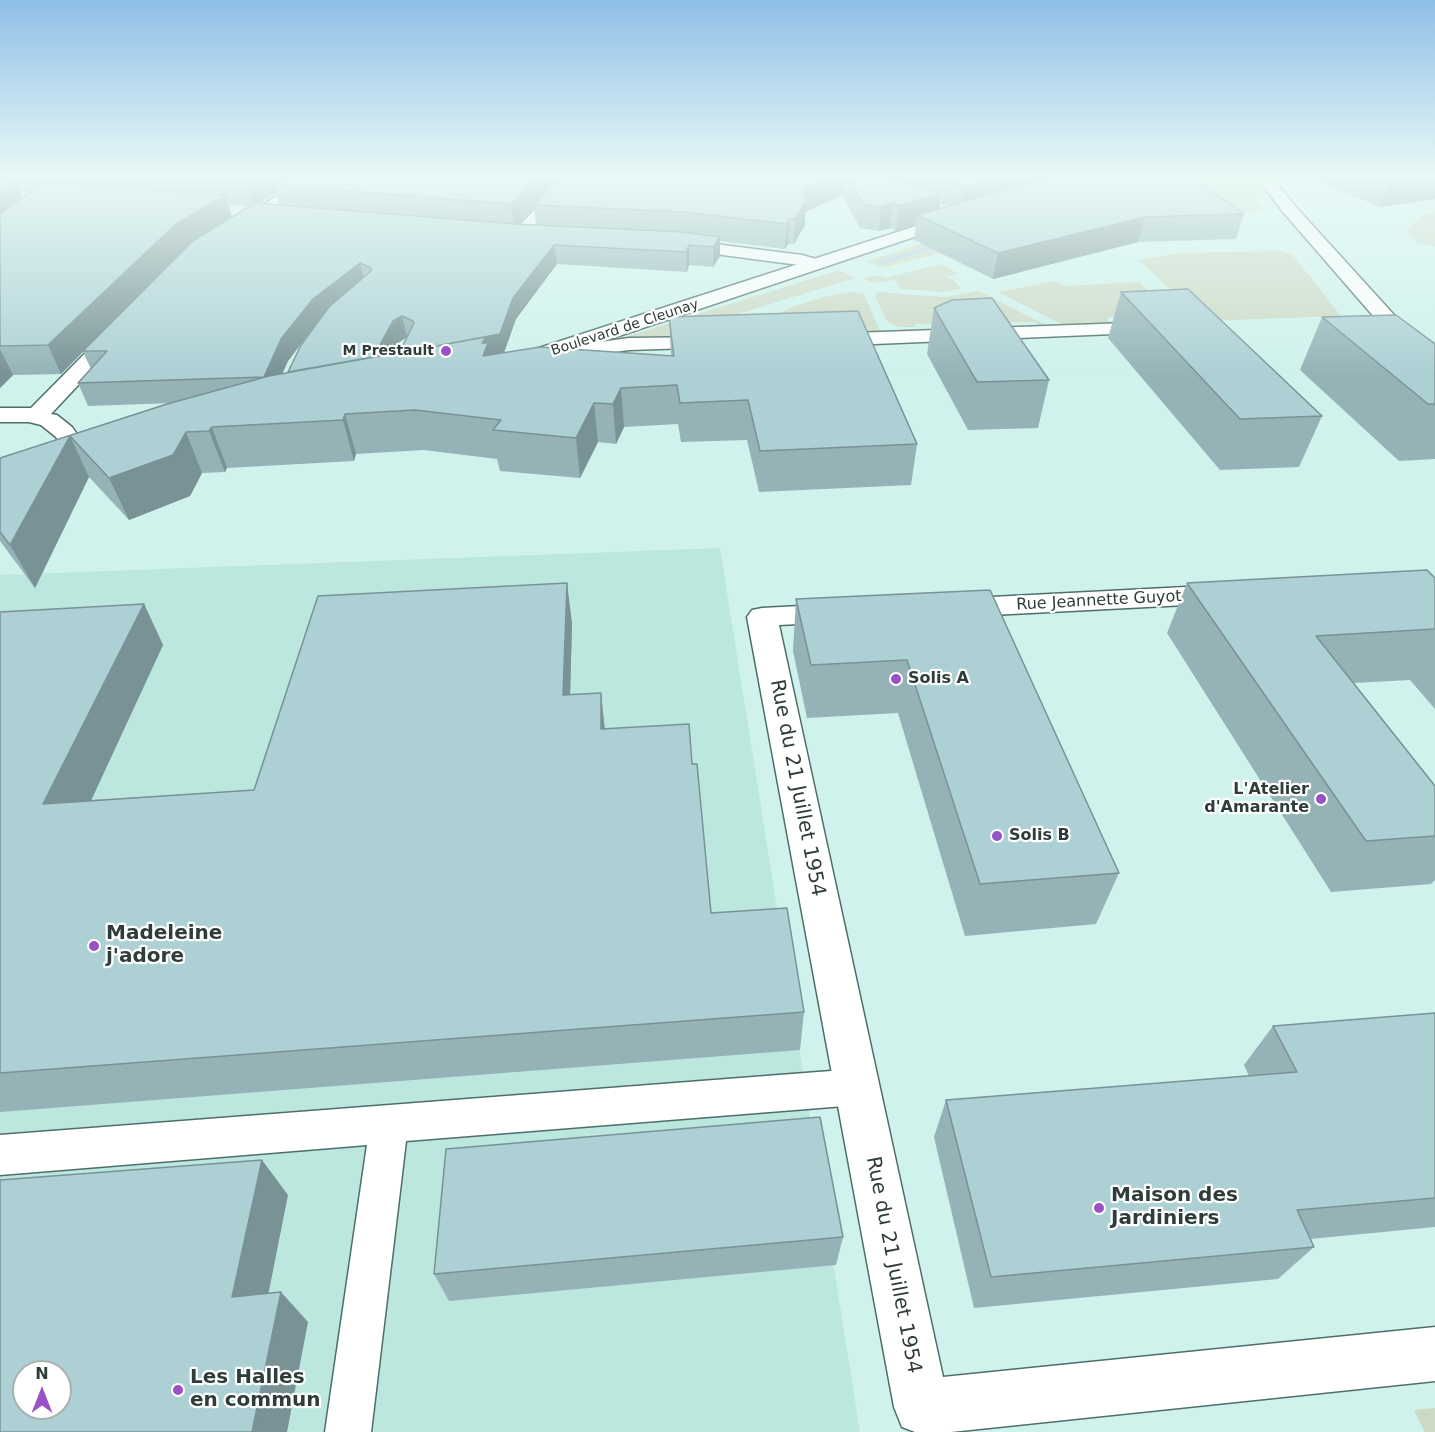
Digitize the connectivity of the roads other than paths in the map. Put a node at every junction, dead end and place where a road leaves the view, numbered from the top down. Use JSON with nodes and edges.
{"nodes":[{"id":1,"x":883,"y":242,"type":"edge"},
{"id":2,"x":1318,"y":242,"type":"edge"},
{"id":3,"x":660,"y":243,"type":"edge"},
{"id":4,"x":814,"y":264,"type":"junction"},
{"id":5,"x":134,"y":314,"type":"edge"},
{"id":6,"x":1167,"y":328,"type":"edge"},
{"id":7,"x":805,"y":341,"type":"edge"},
{"id":8,"x":736,"y":343,"type":"edge"},
{"id":9,"x":534,"y":357,"type":"junction"},
{"id":10,"x":505,"y":364,"type":"edge"},
{"id":11,"x":1435,"y":373,"type":"edge"},
{"id":12,"x":0,"y":416,"type":"edge"},
{"id":13,"x":36,"y":416,"type":"junction"},
{"id":14,"x":81,"y":457,"type":"edge"},
{"id":15,"x":1246,"y":593,"type":"edge"},
{"id":16,"x":925,"y":609,"type":"edge"},
{"id":17,"x":867,"y":612,"type":"edge"},
{"id":18,"x":857,"y":1087,"type":"junction"},
{"id":19,"x":389,"y":1124,"type":"junction"},
{"id":20,"x":0,"y":1155,"type":"edge"},
{"id":21,"x":1435,"y":1354,"type":"edge"},
{"id":22,"x":348,"y":1432,"type":"edge"}],
"edges":[{"from":1,"to":4,"type":"street","name":"Boulevard de Cleunay"},
{"from":2,"to":11,"type":"street"},
{"from":3,"to":4,"type":"street"},
{"from":4,"to":9,"type":"street","name":"Boulevard de Cleunay"},
{"from":5,"to":13,"type":"street"},
{"from":6,"to":7,"type":"street"},
{"from":8,"to":9,"type":"street"},
{"from":9,"to":10,"type":"street","name":"Boulevard de Cleunay"},
{"from":12,"to":13,"type":"street"},
{"from":13,"to":14,"type":"street"},
{"from":15,"to":16,"type":"street","name":"Rue Jeannette Guyot"},
{"from":17,"to":18,"type":"street","name":"Rue du 21 Juillet 1954"},
{"from":18,"to":19,"type":"lane"},
{"from":18,"to":21,"type":"street","name":"Rue du 21 Juillet 1954"},
{"from":19,"to":20,"type":"lane"},
{"from":19,"to":22,"type":"lane"}]}
